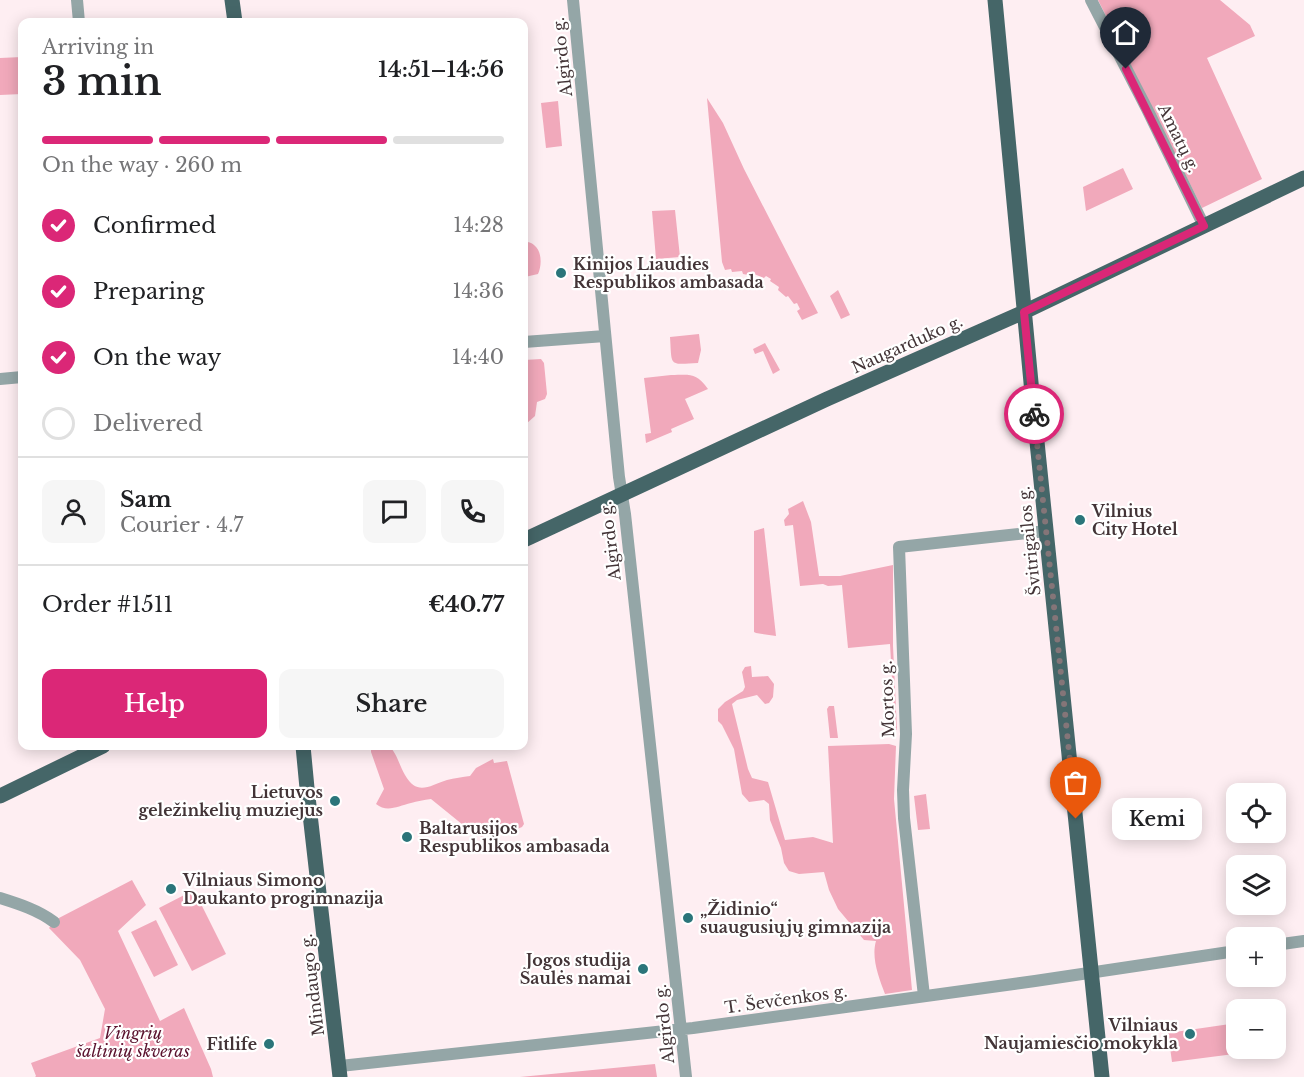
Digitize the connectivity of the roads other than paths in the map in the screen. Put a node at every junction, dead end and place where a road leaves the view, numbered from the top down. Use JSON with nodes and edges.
{"nodes":[{"id":1,"x":77,"y":0,"type":"edge"},
{"id":2,"x":232,"y":0,"type":"edge"},
{"id":3,"x":573,"y":0,"type":"edge"},
{"id":4,"x":995,"y":0,"type":"edge"},
{"id":5,"x":1091,"y":0,"type":"edge"},
{"id":6,"x":79,"y":18,"type":"edge"},
{"id":7,"x":234,"y":18,"type":"edge"},
{"id":8,"x":1304,"y":178,"type":"edge"},
{"id":9,"x":1204,"y":226,"type":"junction"},
{"id":10,"x":1024,"y":312,"type":"junction"},
{"id":11,"x":605,"y":336,"type":"junction"},
{"id":12,"x":528,"y":342,"type":"edge"},
{"id":13,"x":18,"y":377,"type":"edge"},
{"id":14,"x":0,"y":379,"type":"edge"},
{"id":15,"x":622,"y":495,"type":"junction"},
{"id":16,"x":1046,"y":531,"type":"junction"},
{"id":17,"x":528,"y":538,"type":"edge"},
{"id":18,"x":95,"y":750,"type":"edge"},
{"id":19,"x":303,"y":750,"type":"edge"},
{"id":20,"x":0,"y":795,"type":"edge"},
{"id":21,"x":0,"y":898,"type":"edge"},
{"id":22,"x":54,"y":922,"type":"dead end"},
{"id":23,"x":1304,"y":941,"type":"edge"},
{"id":24,"x":1286,"y":943,"type":"edge"},
{"id":25,"x":1226,"y":953,"type":"edge"},
{"id":26,"x":1090,"y":973,"type":"junction"},
{"id":27,"x":924,"y":996,"type":"junction"},
{"id":28,"x":681,"y":1030,"type":"junction"},
{"id":29,"x":340,"y":1072,"type":"edge"},
{"id":30,"x":686,"y":1077,"type":"edge"},
{"id":31,"x":1102,"y":1077,"type":"edge"}],
"edges":[{"from":1,"to":6,"type":"street"},
{"from":2,"to":7,"type":"main road"},
{"from":3,"to":11,"type":"street","name":"Algirdo g."},
{"from":4,"to":10,"type":"main road","name":"Švitrigailos g."},
{"from":5,"to":9,"type":"street","name":"Amatų g."},
{"from":8,"to":9,"type":"main road","name":"Naugarduko g."},
{"from":9,"to":10,"type":"main road","name":"Naugarduko g."},
{"from":10,"to":15,"type":"main road","name":"Naugarduko g."},
{"from":10,"to":16,"type":"main road","name":"Švitrigailos g."},
{"from":11,"to":12,"type":"street"},
{"from":11,"to":15,"type":"street","name":"Algirdo g."},
{"from":13,"to":14,"type":"street"},
{"from":15,"to":17,"type":"main road","name":"Naugarduko g."},
{"from":15,"to":28,"type":"street","name":"Algirdo g."},
{"from":16,"to":26,"type":"main road","name":"Švitrigailos g."},
{"from":16,"to":27,"type":"street","name":"Mortos g."},
{"from":18,"to":20,"type":"main road"},
{"from":19,"to":29,"type":"main road","name":"Mindaugo g."},
{"from":21,"to":22,"type":"street"},
{"from":23,"to":24,"type":"street"},
{"from":25,"to":26,"type":"street","name":"T. Ševčenkos g."},
{"from":26,"to":27,"type":"street","name":"T. Ševčenkos g."},
{"from":26,"to":31,"type":"main road","name":"Švitrigailos g."},
{"from":27,"to":28,"type":"street","name":"T. Ševčenkos g."},
{"from":28,"to":29,"type":"street","name":"T. Ševčenkos g."},
{"from":28,"to":30,"type":"street","name":"Algirdo g."}]}
